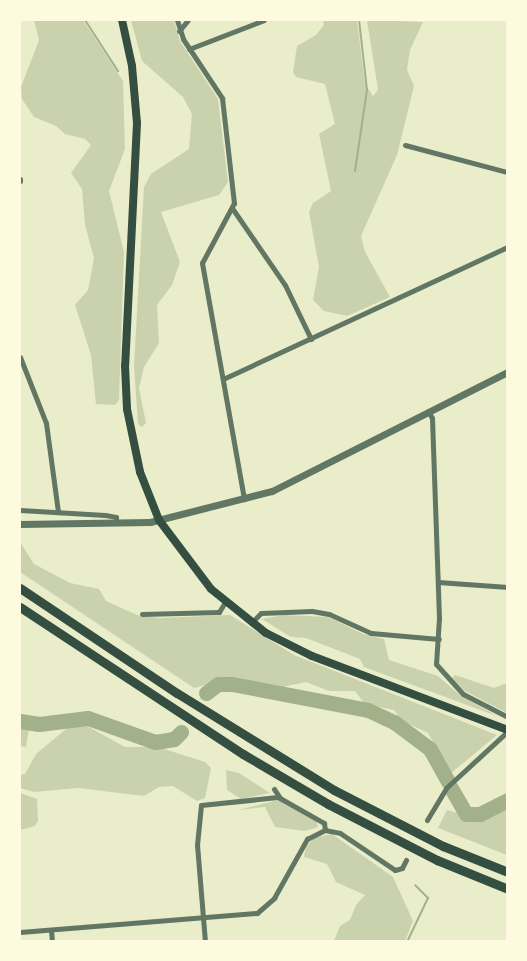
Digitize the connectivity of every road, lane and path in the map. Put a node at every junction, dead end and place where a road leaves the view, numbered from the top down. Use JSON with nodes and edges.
{"nodes":[{"id":1,"x":122,"y":20,"type":"edge"},
{"id":2,"x":177,"y":20,"type":"edge"},
{"id":3,"x":188,"y":20,"type":"edge"},
{"id":4,"x":264,"y":20,"type":"edge"},
{"id":5,"x":179,"y":31,"type":"junction"},
{"id":6,"x":189,"y":49,"type":"junction"},
{"id":7,"x":405,"y":145,"type":"dead end"},
{"id":8,"x":507,"y":172,"type":"edge"},
{"id":9,"x":232,"y":208,"type":"junction"},
{"id":10,"x":507,"y":246,"type":"edge"},
{"id":11,"x":311,"y":339,"type":"junction"},
{"id":12,"x":20,"y":357,"type":"edge"},
{"id":13,"x":507,"y":372,"type":"edge"},
{"id":14,"x":28,"y":378,"type":"junction"},
{"id":15,"x":223,"y":379,"type":"junction"},
{"id":16,"x":20,"y":381,"type":"edge"},
{"id":17,"x":428,"y":411,"type":"junction"},
{"id":18,"x":244,"y":499,"type":"junction"},
{"id":19,"x":20,"y":510,"type":"edge"},
{"id":20,"x":58,"y":513,"type":"junction"},
{"id":21,"x":159,"y":520,"type":"junction"},
{"id":22,"x":116,"y":523,"type":"junction"},
{"id":23,"x":20,"y":524,"type":"edge"},
{"id":24,"x":438,"y":582,"type":"junction"},
{"id":25,"x":507,"y":587,"type":"edge"},
{"id":26,"x":20,"y":588,"type":"edge"},
{"id":27,"x":225,"y":602,"type":"junction"},
{"id":28,"x":20,"y":607,"type":"edge"},
{"id":29,"x":142,"y":614,"type":"dead end"},
{"id":30,"x":251,"y":623,"type":"junction"},
{"id":31,"x":439,"y":639,"type":"junction"},
{"id":32,"x":507,"y":717,"type":"edge"},
{"id":33,"x":507,"y":731,"type":"edge"},
{"id":34,"x":274,"y":789,"type":"dead end"},
{"id":35,"x":280,"y":798,"type":"junction"},
{"id":36,"x":427,"y":820,"type":"dead end"},
{"id":37,"x":325,"y":830,"type":"junction"},
{"id":38,"x":406,"y":860,"type":"dead end"},
{"id":39,"x":507,"y":872,"type":"edge"},
{"id":40,"x":507,"y":889,"type":"edge"},
{"id":41,"x":203,"y":916,"type":"junction"},
{"id":42,"x":51,"y":930,"type":"junction"},
{"id":43,"x":20,"y":932,"type":"edge"},
{"id":44,"x":52,"y":942,"type":"edge"},
{"id":45,"x":205,"y":942,"type":"edge"}],
"edges":[{"from":1,"to":21,"type":"main road"},
{"from":2,"to":5,"type":"street"},
{"from":3,"to":5,"type":"street"},
{"from":4,"to":6,"type":"street"},
{"from":5,"to":6,"type":"street"},
{"from":6,"to":9,"type":"street"},
{"from":7,"to":8,"type":"street"},
{"from":9,"to":11,"type":"street"},
{"from":9,"to":15,"type":"street"},
{"from":10,"to":11,"type":"street"},
{"from":11,"to":15,"type":"street"},
{"from":12,"to":14,"type":"street"},
{"from":13,"to":17,"type":"street"},
{"from":14,"to":16,"type":"street"},
{"from":14,"to":20,"type":"street"},
{"from":15,"to":18,"type":"street"},
{"from":17,"to":18,"type":"street"},
{"from":17,"to":24,"type":"street"},
{"from":18,"to":21,"type":"street"},
{"from":19,"to":20,"type":"street"},
{"from":20,"to":22,"type":"street"},
{"from":21,"to":22,"type":"street"},
{"from":21,"to":27,"type":"main road"},
{"from":22,"to":23,"type":"street"},
{"from":24,"to":25,"type":"street"},
{"from":24,"to":31,"type":"street"},
{"from":26,"to":39,"type":"highway"},
{"from":27,"to":29,"type":"street"},
{"from":27,"to":30,"type":"main road"},
{"from":28,"to":40,"type":"highway"},
{"from":30,"to":31,"type":"street"},
{"from":30,"to":33,"type":"main road"},
{"from":31,"to":32,"type":"street"},
{"from":33,"to":36,"type":"street"},
{"from":34,"to":35,"type":"street"},
{"from":35,"to":37,"type":"street"},
{"from":35,"to":41,"type":"street"},
{"from":37,"to":38,"type":"street"},
{"from":37,"to":41,"type":"street"},
{"from":41,"to":42,"type":"street"},
{"from":41,"to":45,"type":"street"},
{"from":42,"to":43,"type":"street"},
{"from":42,"to":44,"type":"street"}]}
